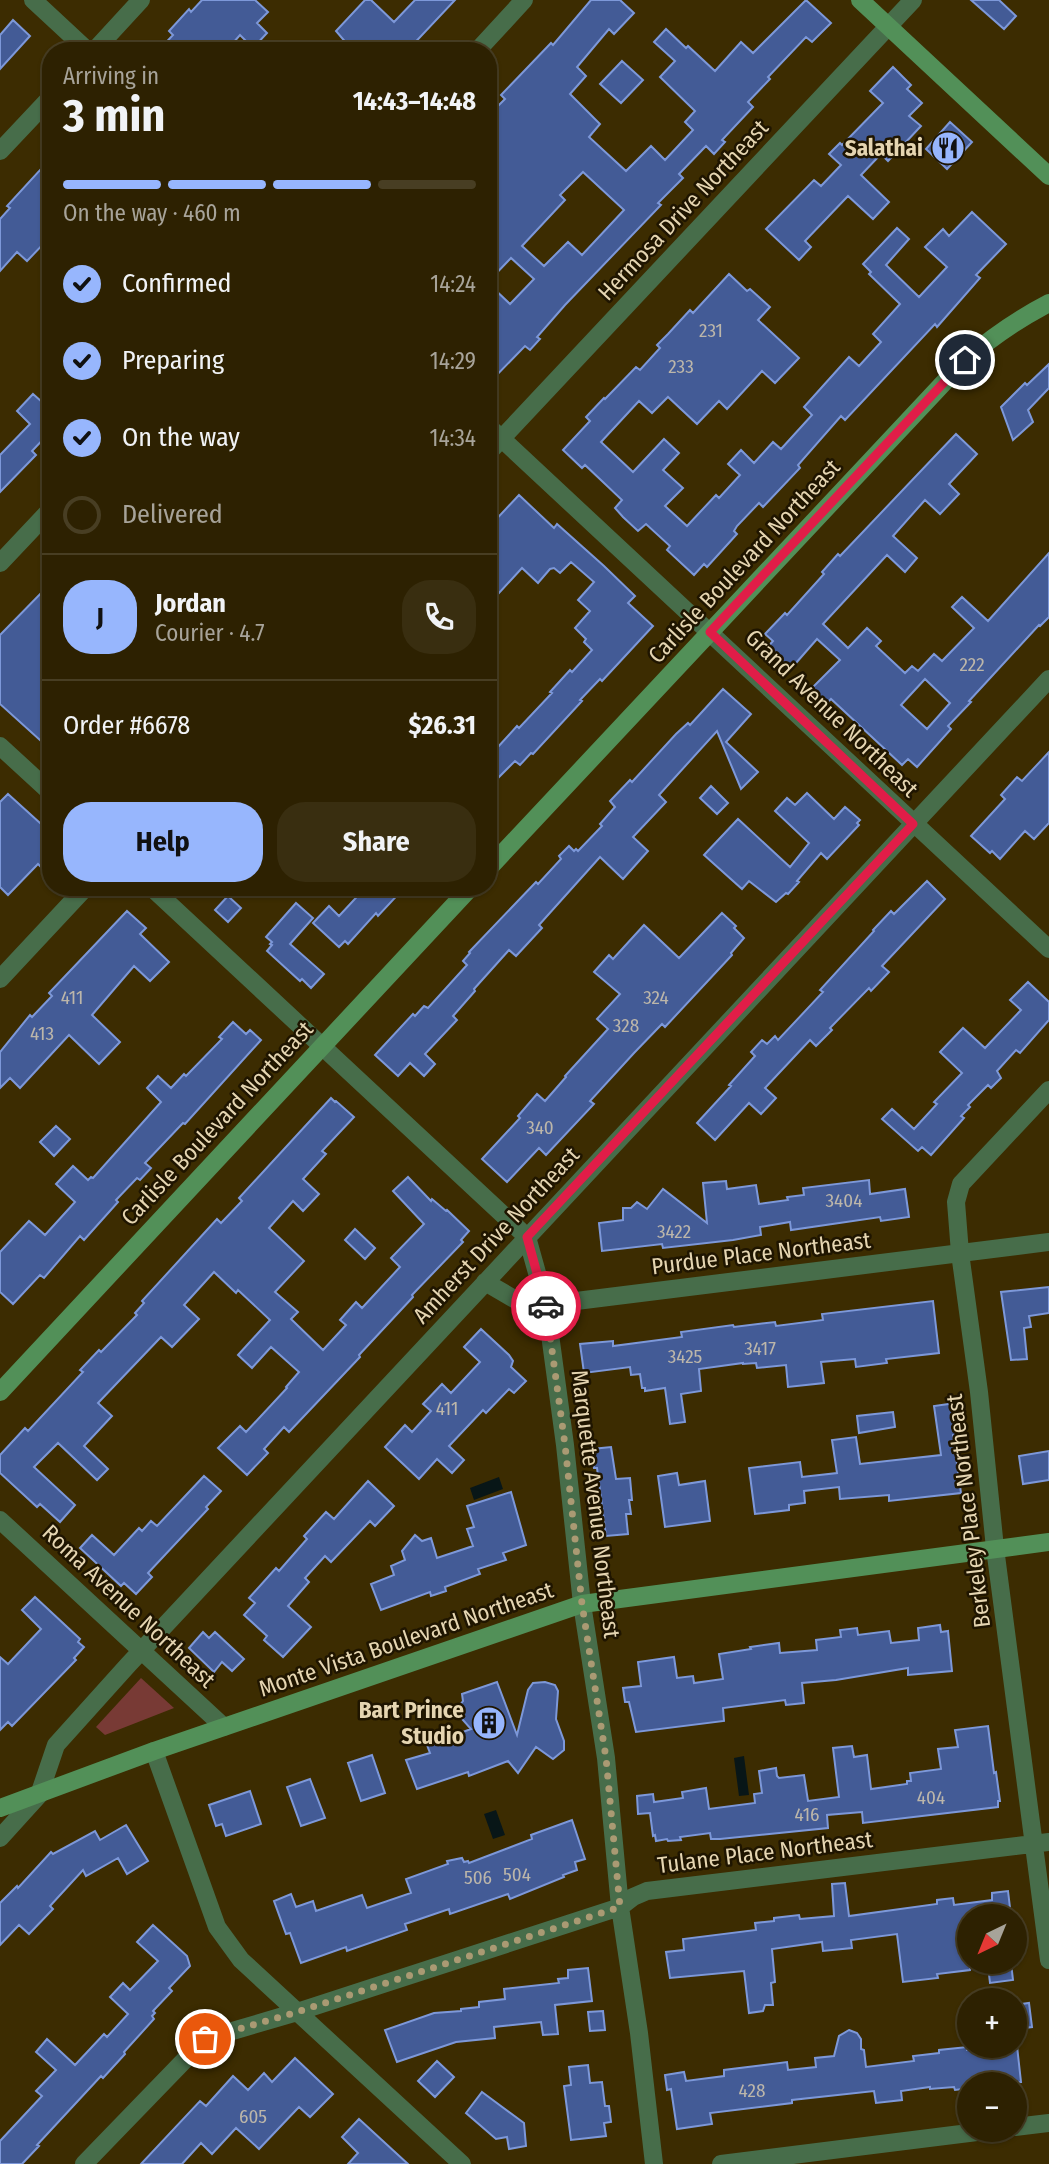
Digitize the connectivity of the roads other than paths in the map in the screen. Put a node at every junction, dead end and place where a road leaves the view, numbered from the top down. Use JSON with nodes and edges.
{"nodes":[{"id":1,"x":33,"y":0,"type":"edge"},
{"id":2,"x":141,"y":0,"type":"edge"},
{"id":3,"x":524,"y":0,"type":"edge"},
{"id":4,"x":860,"y":0,"type":"edge"},
{"id":5,"x":913,"y":0,"type":"edge"},
{"id":6,"x":889,"y":27,"type":"junction"},
{"id":7,"x":78,"y":42,"type":"edge"},
{"id":8,"x":102,"y":42,"type":"edge"},
{"id":9,"x":485,"y":42,"type":"edge"},
{"id":10,"x":42,"y":107,"type":"edge"},
{"id":11,"x":0,"y":151,"type":"edge"},
{"id":12,"x":1049,"y":176,"type":"edge"},
{"id":13,"x":1049,"y":303,"type":"edge"},
{"id":14,"x":497,"y":430,"type":"edge"},
{"id":15,"x":497,"y":434,"type":"edge"},
{"id":16,"x":42,"y":519,"type":"edge"},
{"id":17,"x":0,"y":563,"type":"edge"},
{"id":18,"x":710,"y":632,"type":"junction"},
{"id":19,"x":1049,"y":679,"type":"edge"},
{"id":20,"x":0,"y":746,"type":"edge"},
{"id":21,"x":42,"y":785,"type":"edge"},
{"id":22,"x":913,"y":824,"type":"junction"},
{"id":23,"x":497,"y":859,"type":"edge"},
{"id":24,"x":78,"y":896,"type":"edge"},
{"id":25,"x":161,"y":896,"type":"edge"},
{"id":26,"x":463,"y":896,"type":"edge"},
{"id":27,"x":1049,"y":949,"type":"edge"},
{"id":28,"x":0,"y":979,"type":"edge"},
{"id":29,"x":323,"y":1046,"type":"junction"},
{"id":30,"x":1049,"y":1090,"type":"edge"},
{"id":31,"x":527,"y":1237,"type":"junction"},
{"id":32,"x":1049,"y":1242,"type":"edge"},
{"id":33,"x":960,"y":1253,"type":"junction"},
{"id":34,"x":485,"y":1282,"type":"junction"},
{"id":35,"x":546,"y":1305,"type":"junction"},
{"id":36,"x":0,"y":1392,"type":"edge"},
{"id":37,"x":0,"y":1520,"type":"edge"},
{"id":38,"x":1049,"y":1542,"type":"edge"},
{"id":39,"x":995,"y":1548,"type":"junction"},
{"id":40,"x":582,"y":1604,"type":"junction"},
{"id":41,"x":140,"y":1651,"type":"junction"},
{"id":42,"x":224,"y":1727,"type":"junction"},
{"id":43,"x":154,"y":1751,"type":"junction"},
{"id":44,"x":39,"y":1795,"type":"junction"},
{"id":45,"x":0,"y":1808,"type":"edge"},
{"id":46,"x":0,"y":1838,"type":"edge"},
{"id":47,"x":1042,"y":1843,"type":"edge"},
{"id":48,"x":620,"y":1907,"type":"junction"},
{"id":49,"x":1049,"y":1960,"type":"edge"},
{"id":50,"x":297,"y":2012,"type":"junction"},
{"id":51,"x":1049,"y":2123,"type":"edge"},
{"id":52,"x":1027,"y":2126,"type":"edge"},
{"id":53,"x":957,"y":2134,"type":"edge"},
{"id":54,"x":84,"y":2164,"type":"edge"},
{"id":55,"x":462,"y":2164,"type":"edge"},
{"id":56,"x":654,"y":2164,"type":"edge"},
{"id":57,"x":721,"y":2164,"type":"edge"}],
"edges":[{"from":1,"to":7,"type":"street"},
{"from":2,"to":8,"type":"street"},
{"from":3,"to":9,"type":"street"},
{"from":4,"to":6,"type":"street"},
{"from":5,"to":6,"type":"street","name":"Hermosa Drive Northeast"},
{"from":6,"to":12,"type":"street"},
{"from":6,"to":14,"type":"street","name":"Hermosa Drive Northeast"},
{"from":10,"to":11,"type":"street"},
{"from":13,"to":18,"type":"street","name":"Carlisle Boulevard Northeast"},
{"from":15,"to":18,"type":"street","name":"Grand Avenue Northeast"},
{"from":16,"to":17,"type":"street"},
{"from":18,"to":22,"type":"street","name":"Grand Avenue Northeast"},
{"from":18,"to":23,"type":"street","name":"Carlisle Boulevard Northeast"},
{"from":19,"to":22,"type":"street","name":"Amherst Drive Northeast"},
{"from":20,"to":21,"type":"street"},
{"from":22,"to":27,"type":"street","name":"Grand Avenue Northeast"},
{"from":22,"to":31,"type":"street","name":"Amherst Drive Northeast"},
{"from":24,"to":28,"type":"street"},
{"from":25,"to":29,"type":"street"},
{"from":26,"to":29,"type":"street","name":"Carlisle Boulevard Northeast"},
{"from":29,"to":31,"type":"street"},
{"from":29,"to":36,"type":"street","name":"Carlisle Boulevard Northeast"},
{"from":30,"to":33,"type":"street","name":"Berkeley Place Northeast"},
{"from":31,"to":34,"type":"street","name":"Amherst Drive Northeast"},
{"from":31,"to":35,"type":"street","name":"Marquette Avenue Northeast"},
{"from":32,"to":33,"type":"street","name":"Purdue Place Northeast"},
{"from":33,"to":35,"type":"street","name":"Purdue Place Northeast"},
{"from":33,"to":39,"type":"street","name":"Berkeley Place Northeast"},
{"from":34,"to":35,"type":"street","name":"Purdue Place Northeast"},
{"from":34,"to":41,"type":"street","name":"Amherst Drive Northeast"},
{"from":35,"to":40,"type":"street","name":"Marquette Avenue Northeast"},
{"from":37,"to":41,"type":"street","name":"Roma Avenue Northeast"},
{"from":38,"to":39,"type":"street","name":"Monte Vista Boulevard Northeast"},
{"from":39,"to":40,"type":"street","name":"Monte Vista Boulevard Northeast"},
{"from":39,"to":47,"type":"street","name":"Berkeley Place Northeast"},
{"from":40,"to":42,"type":"street","name":"Monte Vista Boulevard Northeast"},
{"from":40,"to":48,"type":"street","name":"Marquette Avenue Northeast"},
{"from":41,"to":42,"type":"street","name":"Roma Avenue Northeast"},
{"from":41,"to":44,"type":"street","name":"Amherst Drive Northeast"},
{"from":42,"to":43,"type":"street","name":"Monte Vista Boulevard Northeast"},
{"from":43,"to":44,"type":"street","name":"Monte Vista Boulevard Northeast"},
{"from":43,"to":50,"type":"street"},
{"from":44,"to":45,"type":"street","name":"Monte Vista Boulevard Northeast"},
{"from":44,"to":46,"type":"street","name":"Amherst Drive Northeast"},
{"from":47,"to":48,"type":"street","name":"Tulane Place Northeast"},
{"from":47,"to":49,"type":"street","name":"Berkeley Place Northeast"},
{"from":48,"to":50,"type":"street","name":"Tulane Place Northeast"},
{"from":48,"to":56,"type":"street","name":"Marquette Avenue Northeast"},
{"from":50,"to":54,"type":"street","name":"Tulane Place Northeast"},
{"from":50,"to":55,"type":"street"},
{"from":51,"to":52,"type":"street"},
{"from":53,"to":57,"type":"street"}]}
